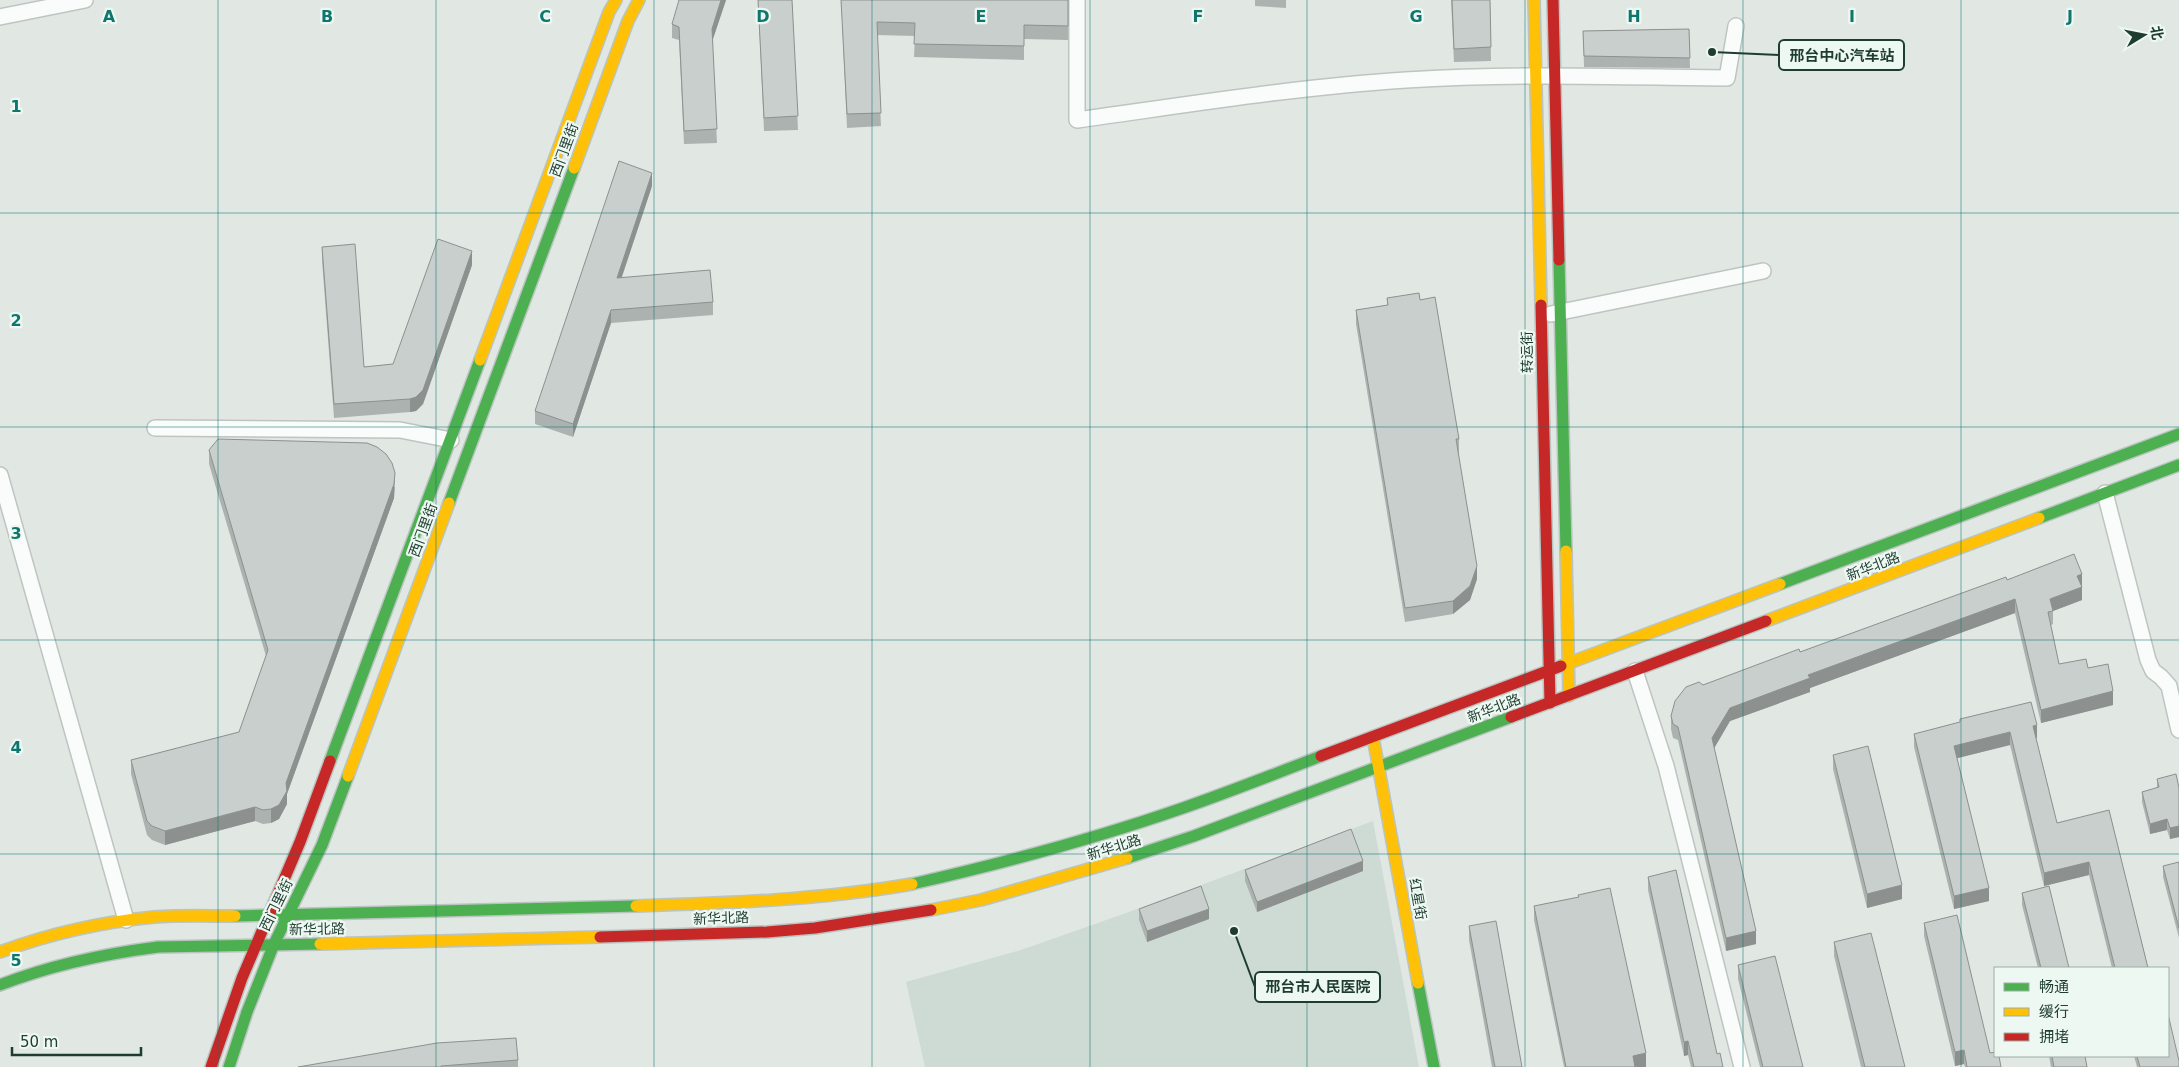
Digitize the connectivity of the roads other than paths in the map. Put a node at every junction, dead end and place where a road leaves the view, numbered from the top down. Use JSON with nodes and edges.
{"nodes":[{"id":1,"x":85,"y":0,"type":"edge"},
{"id":2,"x":616,"y":0,"type":"edge"},
{"id":3,"x":639,"y":0,"type":"edge"},
{"id":4,"x":1078,"y":0,"type":"edge"},
{"id":5,"x":1534,"y":0,"type":"edge"},
{"id":6,"x":1553,"y":0,"type":"edge"},
{"id":7,"x":0,"y":17,"type":"edge"},
{"id":8,"x":1736,"y":26,"type":"dead end"},
{"id":9,"x":1536,"y":76,"type":"junction"},
{"id":10,"x":1555,"y":76,"type":"junction"},
{"id":11,"x":1763,"y":271,"type":"dead end"},
{"id":12,"x":1560,"y":312,"type":"junction"},
{"id":13,"x":1541,"y":316,"type":"junction"},
{"id":14,"x":155,"y":428,"type":"dead end"},
{"id":15,"x":2179,"y":434,"type":"edge"},
{"id":16,"x":450,"y":440,"type":"junction"},
{"id":17,"x":2179,"y":465,"type":"edge"},
{"id":18,"x":0,"y":475,"type":"edge"},
{"id":19,"x":2105,"y":493,"type":"junction"},
{"id":20,"x":1568,"y":664,"type":"junction"},
{"id":21,"x":1549,"y":671,"type":"junction"},
{"id":22,"x":1635,"y":671,"type":"junction"},
{"id":23,"x":1569,"y":696,"type":"junction"},
{"id":24,"x":1550,"y":703,"type":"junction"},
{"id":25,"x":2179,"y":730,"type":"edge"},
{"id":26,"x":1373,"y":737,"type":"junction"},
{"id":27,"x":1379,"y":767,"type":"junction"},
{"id":28,"x":270,"y":914,"type":"junction"},
{"id":29,"x":288,"y":914,"type":"junction"},
{"id":30,"x":126,"y":920,"type":"junction"},
{"id":31,"x":256,"y":944,"type":"junction"},
{"id":32,"x":274,"y":944,"type":"junction"},
{"id":33,"x":0,"y":952,"type":"edge"},
{"id":34,"x":0,"y":985,"type":"edge"},
{"id":35,"x":212,"y":1067,"type":"edge"},
{"id":36,"x":229,"y":1067,"type":"edge"},
{"id":37,"x":1434,"y":1067,"type":"edge"},
{"id":38,"x":1742,"y":1067,"type":"edge"}],
"edges":[{"from":1,"to":7,"type":"street"},
{"from":2,"to":16,"type":"main road"},
{"from":3,"to":29,"type":"main road","name":"西门里街"},
{"from":4,"to":9,"type":"street"},
{"from":5,"to":9,"type":"main road","name":"转运街"},
{"from":6,"to":10,"type":"main road"},
{"from":8,"to":10,"type":"street"},
{"from":9,"to":10,"type":"street"},
{"from":9,"to":13,"type":"main road","name":"转运街"},
{"from":10,"to":12,"type":"main road"},
{"from":11,"to":12,"type":"street"},
{"from":12,"to":13,"type":"street"},
{"from":12,"to":20,"type":"main road"},
{"from":13,"to":21,"type":"main road","name":"转运街"},
{"from":14,"to":16,"type":"street"},
{"from":15,"to":20,"type":"main road","name":"新华北路"},
{"from":16,"to":28,"type":"main road"},
{"from":17,"to":19,"type":"main road","name":"新华北路"},
{"from":18,"to":30,"type":"street"},
{"from":19,"to":22,"type":"main road","name":"新华北路"},
{"from":19,"to":25,"type":"street"},
{"from":20,"to":21,"type":"main road","name":"新华北路"},
{"from":20,"to":23,"type":"main road"},
{"from":21,"to":24,"type":"main road","name":"转运街"},
{"from":21,"to":26,"type":"main road","name":"新华北路"},
{"from":22,"to":23,"type":"main road","name":"新华北路"},
{"from":22,"to":38,"type":"street"},
{"from":23,"to":24,"type":"main road","name":"新华北路"},
{"from":24,"to":27,"type":"main road","name":"新华北路"},
{"from":26,"to":27,"type":"main road","name":"红星街"},
{"from":26,"to":29,"type":"main road","name":"新华北路"},
{"from":27,"to":32,"type":"main road","name":"新华北路"},
{"from":27,"to":37,"type":"main road","name":"红星街"},
{"from":28,"to":29,"type":"main road","name":"新华北路"},
{"from":28,"to":30,"type":"main road","name":"新华北路"},
{"from":28,"to":31,"type":"main road"},
{"from":29,"to":32,"type":"main road","name":"西门里街"},
{"from":30,"to":33,"type":"main road","name":"新华北路"},
{"from":31,"to":32,"type":"main road","name":"新华北路"},
{"from":31,"to":34,"type":"main road","name":"新华北路"},
{"from":31,"to":35,"type":"main road"},
{"from":32,"to":36,"type":"main road","name":"西门里街"}]}
